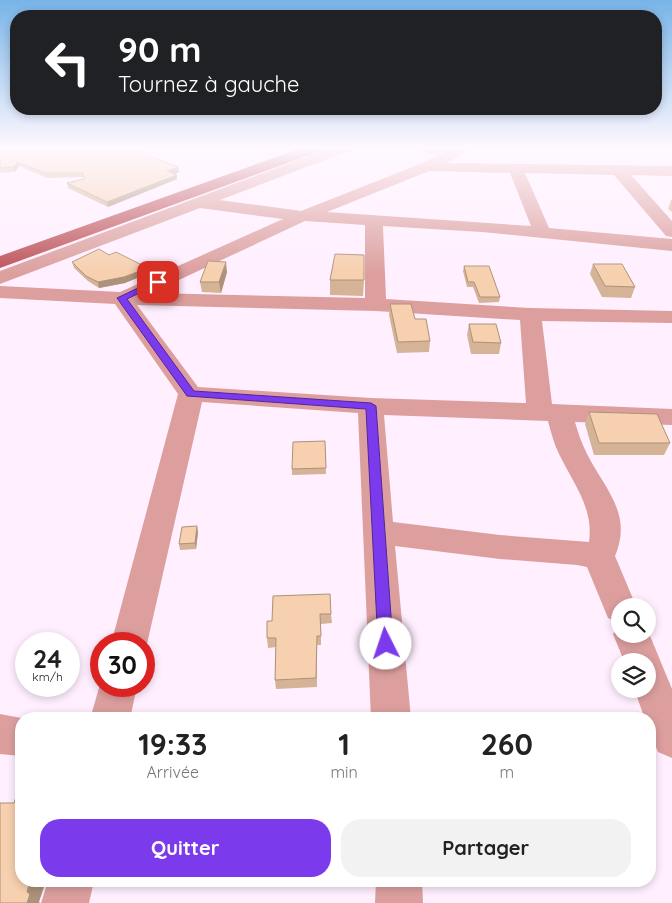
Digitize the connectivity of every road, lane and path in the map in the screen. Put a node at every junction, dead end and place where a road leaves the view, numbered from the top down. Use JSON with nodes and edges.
{"nodes":[{"id":1,"x":201,"y":189,"type":"edge"},
{"id":2,"x":236,"y":189,"type":"edge"},
{"id":3,"x":370,"y":189,"type":"edge"},
{"id":4,"x":523,"y":189,"type":"edge"},
{"id":5,"x":635,"y":189,"type":"edge"},
{"id":6,"x":200,"y":203,"type":"junction"},
{"id":7,"x":303,"y":216,"type":"junction"},
{"id":8,"x":374,"y":221,"type":"junction"},
{"id":9,"x":672,"y":232,"type":"edge"},
{"id":10,"x":541,"y":233,"type":"junction"},
{"id":11,"x":672,"y":245,"type":"edge"},
{"id":12,"x":0,"y":262,"type":"edge"},
{"id":13,"x":0,"y":278,"type":"edge"},
{"id":14,"x":0,"y":292,"type":"edge"},
{"id":15,"x":122,"y":298,"type":"junction"},
{"id":16,"x":376,"y":305,"type":"junction"},
{"id":17,"x":530,"y":314,"type":"junction"},
{"id":18,"x":672,"y":317,"type":"edge"},
{"id":19,"x":191,"y":394,"type":"junction"},
{"id":20,"x":371,"y":406,"type":"junction"},
{"id":21,"x":550,"y":413,"type":"junction"},
{"id":22,"x":672,"y":417,"type":"edge"},
{"id":23,"x":378,"y":532,"type":"junction"},
{"id":24,"x":600,"y":556,"type":"junction"},
{"id":25,"x":616,"y":598,"type":"edge"},
{"id":26,"x":132,"y":632,"type":"edge"},
{"id":27,"x":115,"y":697,"type":"edge"},
{"id":28,"x":656,"y":697,"type":"edge"},
{"id":29,"x":112,"y":712,"type":"edge"},
{"id":30,"x":391,"y":712,"type":"edge"},
{"id":31,"x":0,"y":734,"type":"edge"},
{"id":32,"x":15,"y":735,"type":"edge"},
{"id":33,"x":672,"y":738,"type":"edge"},
{"id":34,"x":69,"y":887,"type":"edge"},
{"id":35,"x":399,"y":887,"type":"edge"},
{"id":36,"x":65,"y":903,"type":"edge"},
{"id":37,"x":399,"y":903,"type":"edge"}],
"edges":[{"from":1,"to":12,"type":"main road"},
{"from":2,"to":6,"type":"street"},
{"from":3,"to":7,"type":"street"},
{"from":4,"to":10,"type":"street"},
{"from":5,"to":9,"type":"street"},
{"from":6,"to":7,"type":"street"},
{"from":6,"to":13,"type":"street"},
{"from":7,"to":8,"type":"street"},
{"from":7,"to":15,"type":"street"},
{"from":8,"to":10,"type":"street"},
{"from":8,"to":16,"type":"street"},
{"from":10,"to":11,"type":"street"},
{"from":14,"to":15,"type":"street"},
{"from":15,"to":16,"type":"street"},
{"from":15,"to":19,"type":"street"},
{"from":16,"to":17,"type":"street"},
{"from":17,"to":18,"type":"street"},
{"from":17,"to":21,"type":"street"},
{"from":19,"to":20,"type":"street"},
{"from":19,"to":26,"type":"street"},
{"from":20,"to":21,"type":"street"},
{"from":20,"to":23,"type":"street"},
{"from":21,"to":22,"type":"street"},
{"from":21,"to":24,"type":"street"},
{"from":23,"to":24,"type":"street"},
{"from":23,"to":30,"type":"street"},
{"from":24,"to":25,"type":"street"},
{"from":27,"to":29,"type":"street"},
{"from":28,"to":33,"type":"street"},
{"from":31,"to":32,"type":"street"},
{"from":34,"to":36,"type":"street"},
{"from":35,"to":37,"type":"street"}]}
